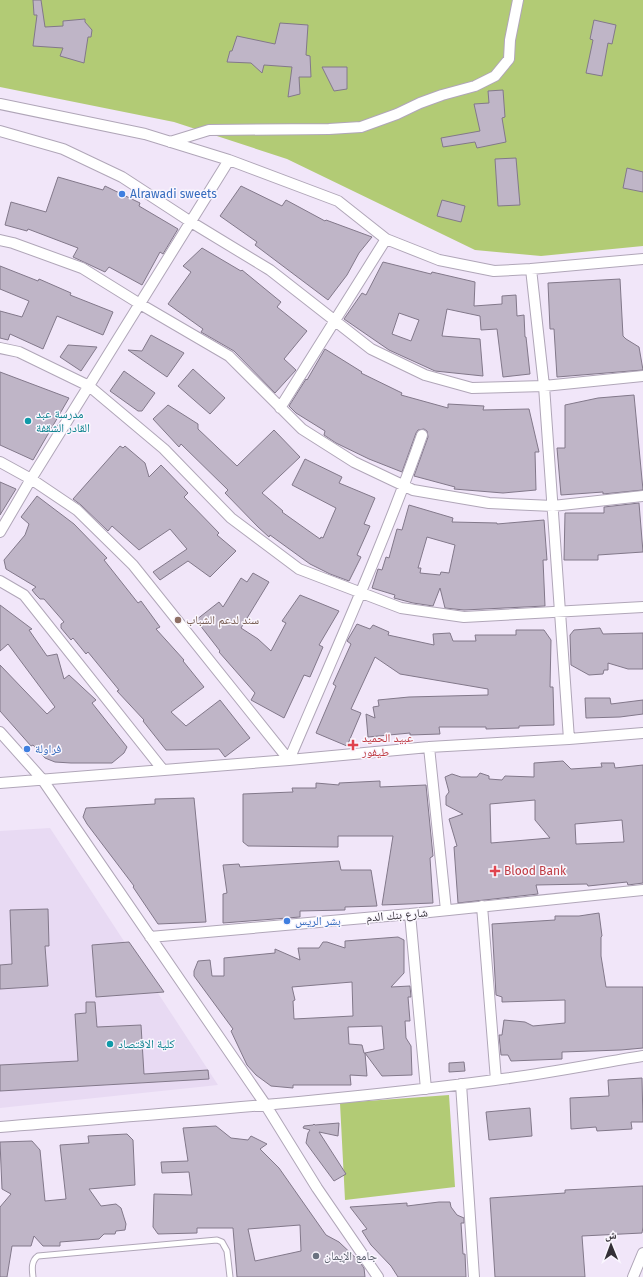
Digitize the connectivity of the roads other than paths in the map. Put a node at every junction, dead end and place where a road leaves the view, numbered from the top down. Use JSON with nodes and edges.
{"nodes":[{"id":1,"x":518,"y":0,"type":"edge"},
{"id":2,"x":0,"y":104,"type":"edge"},
{"id":3,"x":0,"y":131,"type":"edge"},
{"id":4,"x":170,"y":142,"type":"junction"},
{"id":5,"x":229,"y":160,"type":"junction"},
{"id":6,"x":191,"y":222,"type":"junction"},
{"id":7,"x":386,"y":239,"type":"junction"},
{"id":8,"x":0,"y":240,"type":"edge"},
{"id":9,"x":643,"y":258,"type":"edge"},
{"id":10,"x":531,"y":269,"type":"junction"},
{"id":11,"x":140,"y":304,"type":"junction"},
{"id":12,"x":336,"y":320,"type":"junction"},
{"id":13,"x":0,"y":348,"type":"edge"},
{"id":14,"x":643,"y":376,"type":"edge"},
{"id":15,"x":89,"y":386,"type":"junction"},
{"id":16,"x":544,"y":386,"type":"junction"},
{"id":17,"x":280,"y":408,"type":"junction"},
{"id":18,"x":422,"y":435,"type":"dead end"},
{"id":19,"x":0,"y":462,"type":"edge"},
{"id":20,"x":31,"y":479,"type":"junction"},
{"id":21,"x":404,"y":485,"type":"junction"},
{"id":22,"x":643,"y":496,"type":"edge"},
{"id":23,"x":553,"y":506,"type":"junction"},
{"id":24,"x":0,"y":532,"type":"edge"},
{"id":25,"x":0,"y":581,"type":"edge"},
{"id":26,"x":361,"y":593,"type":"junction"},
{"id":27,"x":643,"y":608,"type":"edge"},
{"id":28,"x":560,"y":613,"type":"junction"},
{"id":29,"x":0,"y":732,"type":"edge"},
{"id":30,"x":643,"y":733,"type":"edge"},
{"id":31,"x":568,"y":739,"type":"junction"},
{"id":32,"x":430,"y":747,"type":"junction"},
{"id":33,"x":289,"y":760,"type":"junction"},
{"id":34,"x":163,"y":770,"type":"junction"},
{"id":35,"x":42,"y":780,"type":"junction"},
{"id":36,"x":0,"y":782,"type":"edge"},
{"id":37,"x":643,"y":890,"type":"edge"},
{"id":38,"x":482,"y":906,"type":"junction"},
{"id":39,"x":446,"y":910,"type":"junction"},
{"id":40,"x":410,"y":914,"type":"junction"},
{"id":41,"x":150,"y":937,"type":"junction"},
{"id":42,"x":643,"y":1056,"type":"edge"},
{"id":43,"x":496,"y":1080,"type":"junction"},
{"id":44,"x":462,"y":1084,"type":"junction"},
{"id":45,"x":426,"y":1089,"type":"junction"},
{"id":46,"x":265,"y":1104,"type":"junction"},
{"id":47,"x":0,"y":1127,"type":"edge"},
{"id":48,"x":643,"y":1253,"type":"edge"},
{"id":49,"x":33,"y":1277,"type":"edge"},
{"id":50,"x":230,"y":1277,"type":"edge"},
{"id":51,"x":378,"y":1277,"type":"edge"},
{"id":52,"x":474,"y":1277,"type":"edge"},
{"id":53,"x":632,"y":1277,"type":"edge"}],
"edges":[{"from":1,"to":4,"type":"street"},
{"from":2,"to":4,"type":"street"},
{"from":3,"to":6,"type":"street"},
{"from":4,"to":5,"type":"street"},
{"from":5,"to":6,"type":"street"},
{"from":5,"to":7,"type":"street"},
{"from":6,"to":11,"type":"street"},
{"from":6,"to":12,"type":"street"},
{"from":7,"to":10,"type":"street"},
{"from":7,"to":12,"type":"street"},
{"from":8,"to":11,"type":"street"},
{"from":9,"to":10,"type":"street"},
{"from":10,"to":16,"type":"street"},
{"from":11,"to":15,"type":"street"},
{"from":11,"to":17,"type":"street"},
{"from":12,"to":16,"type":"street"},
{"from":12,"to":17,"type":"street"},
{"from":13,"to":15,"type":"street"},
{"from":14,"to":16,"type":"street"},
{"from":15,"to":20,"type":"street"},
{"from":15,"to":26,"type":"street"},
{"from":16,"to":23,"type":"street"},
{"from":17,"to":21,"type":"street"},
{"from":18,"to":21,"type":"street"},
{"from":19,"to":20,"type":"street"},
{"from":20,"to":24,"type":"street"},
{"from":20,"to":33,"type":"street"},
{"from":21,"to":23,"type":"street"},
{"from":21,"to":26,"type":"street"},
{"from":22,"to":23,"type":"street"},
{"from":23,"to":28,"type":"street"},
{"from":25,"to":34,"type":"street"},
{"from":26,"to":28,"type":"street"},
{"from":26,"to":33,"type":"street"},
{"from":27,"to":28,"type":"street"},
{"from":28,"to":31,"type":"street"},
{"from":29,"to":35,"type":"street"},
{"from":30,"to":31,"type":"street"},
{"from":31,"to":32,"type":"street"},
{"from":32,"to":33,"type":"street"},
{"from":32,"to":39,"type":"street"},
{"from":33,"to":34,"type":"street"},
{"from":34,"to":35,"type":"street"},
{"from":35,"to":36,"type":"street"},
{"from":35,"to":41,"type":"street"},
{"from":37,"to":38,"type":"street","name":"شارع بنك الدم"},
{"from":38,"to":39,"type":"street","name":"شارع بنك الدم"},
{"from":38,"to":43,"type":"street"},
{"from":39,"to":40,"type":"street","name":"شارع بنك الدم"},
{"from":40,"to":41,"type":"street","name":"شارع بنك الدم"},
{"from":40,"to":45,"type":"street"},
{"from":41,"to":46,"type":"street"},
{"from":42,"to":43,"type":"street"},
{"from":43,"to":44,"type":"street"},
{"from":44,"to":45,"type":"street"},
{"from":44,"to":52,"type":"street"},
{"from":45,"to":46,"type":"street"},
{"from":46,"to":47,"type":"street"},
{"from":46,"to":51,"type":"street"},
{"from":48,"to":53,"type":"street"},
{"from":49,"to":50,"type":"lane"}]}
